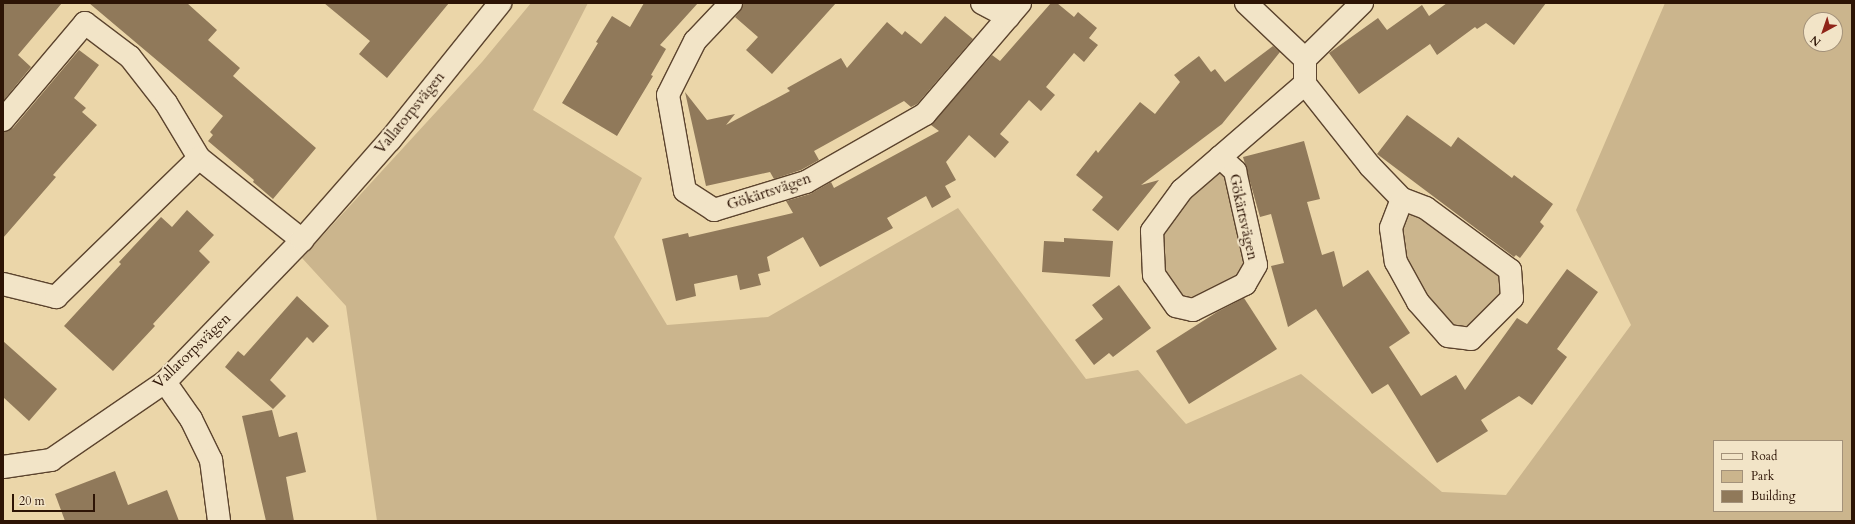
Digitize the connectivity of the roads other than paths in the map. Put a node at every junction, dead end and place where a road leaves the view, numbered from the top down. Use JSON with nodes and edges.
{"nodes":[{"id":1,"x":500,"y":3,"type":"edge"},
{"id":2,"x":731,"y":3,"type":"edge"},
{"id":3,"x":982,"y":3,"type":"edge"},
{"id":4,"x":1246,"y":3,"type":"edge"},
{"id":5,"x":1362,"y":3,"type":"edge"},
{"id":6,"x":1014,"y":10,"type":"edge"},
{"id":7,"x":1305,"y":59,"type":"junction"},
{"id":8,"x":1305,"y":84,"type":"junction"},
{"id":9,"x":3,"y":120,"type":"edge"},
{"id":10,"x":1220,"y":157,"type":"junction"},
{"id":11,"x":199,"y":158,"type":"junction"},
{"id":12,"x":1402,"y":199,"type":"junction"},
{"id":13,"x":302,"y":240,"type":"junction"},
{"id":14,"x":3,"y":284,"type":"edge"},
{"id":15,"x":165,"y":382,"type":"junction"},
{"id":16,"x":3,"y":467,"type":"edge"},
{"id":17,"x":219,"y":521,"type":"edge"}],
"edges":[{"from":1,"to":13,"type":"street","name":"Vallatorpsvägen"},
{"from":2,"to":6,"type":"street","name":"Gökärtsvägen"},
{"from":3,"to":6,"type":"street","name":"Gökärtsvägen"},
{"from":4,"to":7,"type":"street"},
{"from":5,"to":7,"type":"street"},
{"from":7,"to":8,"type":"street"},
{"from":8,"to":10,"type":"street","name":"Gökärtsvägen"},
{"from":8,"to":12,"type":"street"},
{"from":9,"to":11,"type":"street"},
{"from":10,"to":10,"type":"street","name":"Gökärtsvägen"},
{"from":11,"to":13,"type":"street"},
{"from":11,"to":14,"type":"street"},
{"from":12,"to":12,"type":"street"},
{"from":13,"to":15,"type":"street","name":"Vallatorpsvägen"},
{"from":15,"to":16,"type":"street","name":"Vallatorpsvägen"},
{"from":15,"to":17,"type":"street"}]}
